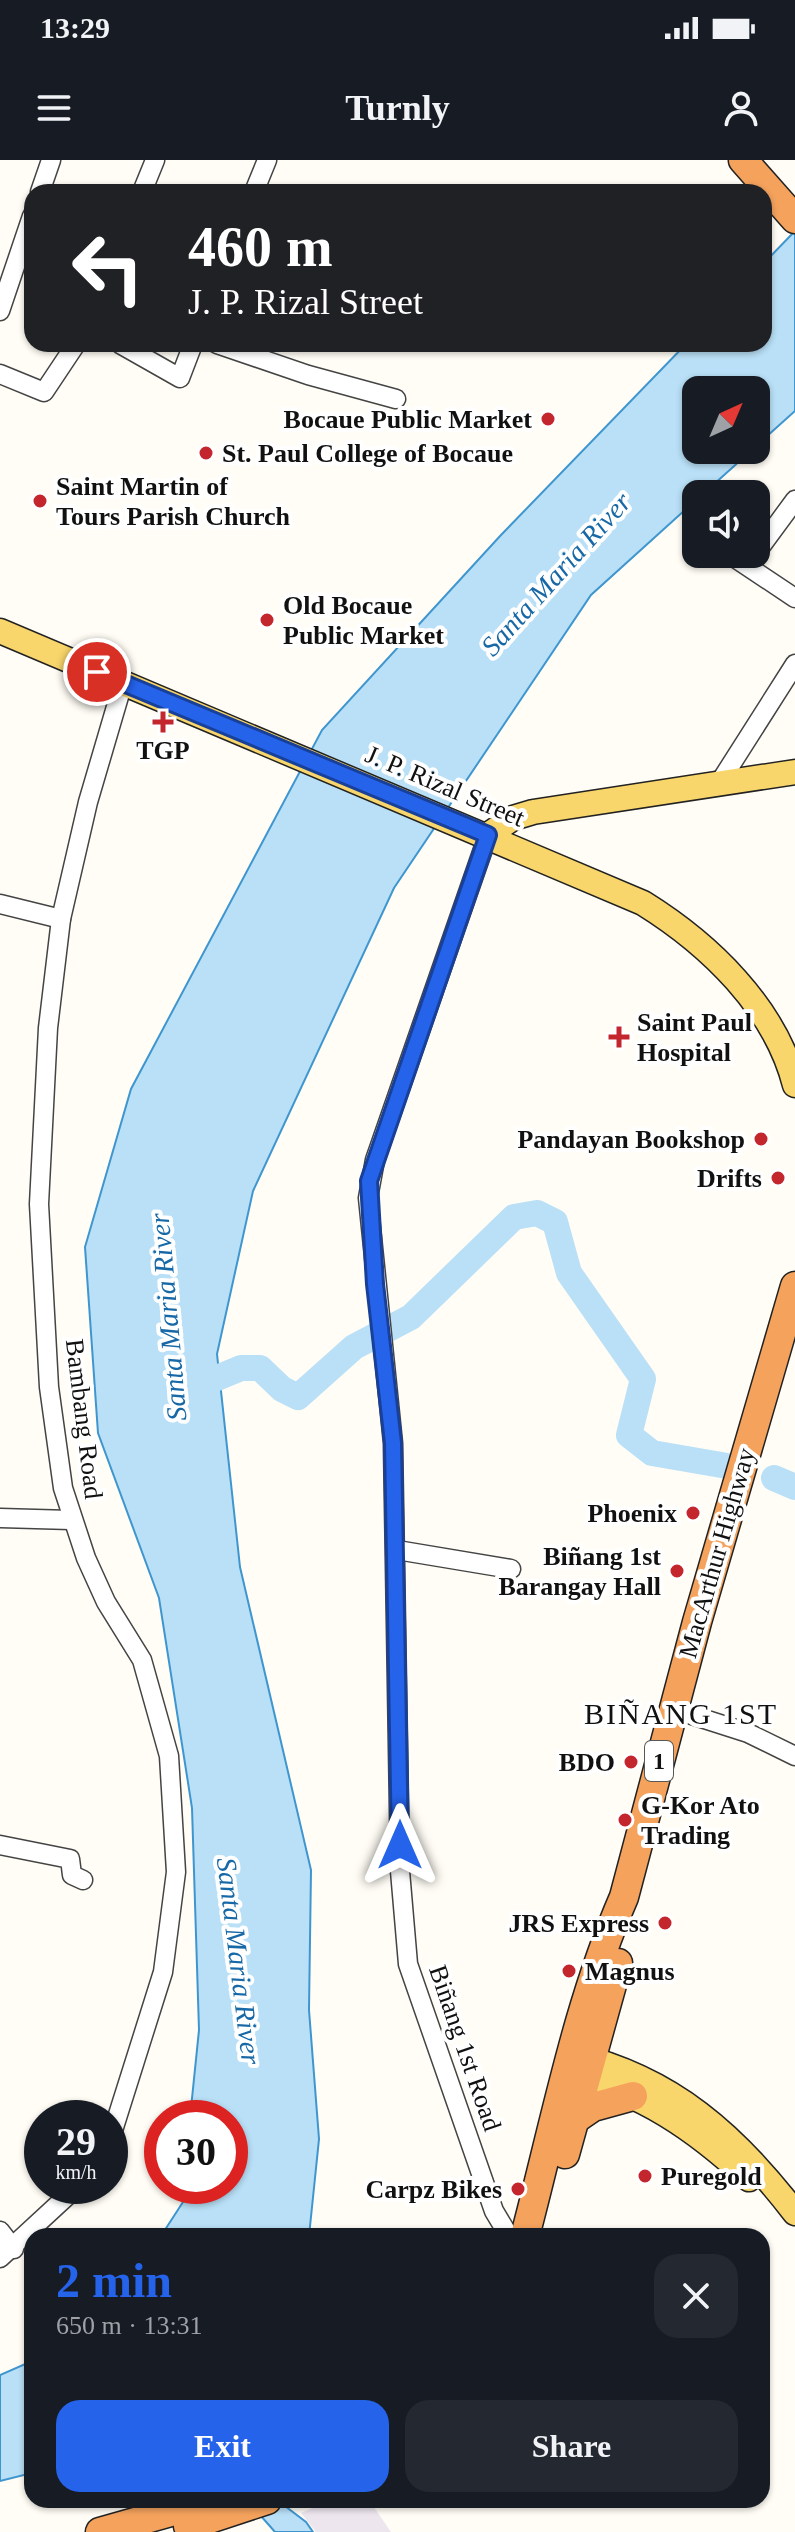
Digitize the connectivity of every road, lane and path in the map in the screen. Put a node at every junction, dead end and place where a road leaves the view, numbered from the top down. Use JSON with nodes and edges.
{"nodes":[{"id":1,"x":51,"y":160,"type":"edge"},
{"id":2,"x":155,"y":160,"type":"edge"},
{"id":3,"x":267,"y":160,"type":"edge"},
{"id":4,"x":743,"y":160,"type":"edge"},
{"id":5,"x":766,"y":160,"type":"edge"},
{"id":6,"x":43,"y":184,"type":"edge"},
{"id":7,"x":145,"y":184,"type":"edge"},
{"id":8,"x":257,"y":184,"type":"edge"},
{"id":9,"x":767,"y":184,"type":"edge"},
{"id":10,"x":772,"y":188,"type":"edge"},
{"id":11,"x":793,"y":209,"type":"edge"},
{"id":12,"x":24,"y":240,"type":"edge"},
{"id":13,"x":0,"y":311,"type":"edge"},
{"id":14,"x":71,"y":352,"type":"edge"},
{"id":15,"x":134,"y":352,"type":"edge"},
{"id":16,"x":190,"y":352,"type":"edge"},
{"id":17,"x":240,"y":352,"type":"edge"},
{"id":18,"x":0,"y":374,"type":"edge"},
{"id":19,"x":396,"y":399,"type":"dead end"},
{"id":20,"x":795,"y":500,"type":"edge"},
{"id":21,"x":770,"y":535,"type":"edge"},
{"id":22,"x":764,"y":568,"type":"edge"},
{"id":23,"x":795,"y":598,"type":"edge"},
{"id":24,"x":0,"y":631,"type":"edge"},
{"id":25,"x":795,"y":664,"type":"edge"},
{"id":26,"x":123,"y":683,"type":"junction"},
{"id":27,"x":795,"y":772,"type":"edge"},
{"id":28,"x":718,"y":785,"type":"junction"},
{"id":29,"x":488,"y":835,"type":"junction"},
{"id":30,"x":0,"y":904,"type":"edge"},
{"id":31,"x":61,"y":919,"type":"junction"},
{"id":32,"x":795,"y":1085,"type":"edge"},
{"id":33,"x":795,"y":1286,"type":"edge"},
{"id":34,"x":795,"y":1343,"type":"edge"},
{"id":35,"x":0,"y":1518,"type":"edge"},
{"id":36,"x":71,"y":1520,"type":"junction"},
{"id":37,"x":397,"y":1550,"type":"junction"},
{"id":38,"x":511,"y":1569,"type":"dead end"},
{"id":39,"x":681,"y":1712,"type":"junction"},
{"id":40,"x":795,"y":1756,"type":"edge"},
{"id":41,"x":0,"y":1845,"type":"edge"},
{"id":42,"x":83,"y":1880,"type":"dead end"},
{"id":43,"x":579,"y":2067,"type":"junction"},
{"id":44,"x":633,"y":2096,"type":"junction"},
{"id":45,"x":123,"y":2100,"type":"edge"},
{"id":46,"x":574,"y":2120,"type":"junction"},
{"id":47,"x":59,"y":2204,"type":"edge"},
{"id":48,"x":795,"y":2214,"type":"edge"},
{"id":49,"x":33,"y":2228,"type":"edge"},
{"id":50,"x":504,"y":2228,"type":"edge"},
{"id":51,"x":528,"y":2228,"type":"edge"},
{"id":52,"x":545,"y":2228,"type":"edge"},
{"id":53,"x":0,"y":2231,"type":"edge"},
{"id":54,"x":24,"y":2237,"type":"edge"},
{"id":55,"x":7,"y":2253,"type":"edge"},
{"id":56,"x":205,"y":2508,"type":"edge"},
{"id":57,"x":210,"y":2508,"type":"edge"},
{"id":58,"x":100,"y":2532,"type":"edge"},
{"id":59,"x":167,"y":2532,"type":"edge"}],
"edges":[{"from":1,"to":6,"type":"street"},
{"from":2,"to":7,"type":"street"},
{"from":3,"to":8,"type":"street"},
{"from":4,"to":9,"type":"highway"},
{"from":5,"to":11,"type":"highway"},
{"from":10,"to":11,"type":"highway"},
{"from":12,"to":13,"type":"street"},
{"from":14,"to":18,"type":"street"},
{"from":15,"to":16,"type":"street"},
{"from":17,"to":19,"type":"street"},
{"from":20,"to":21,"type":"street"},
{"from":22,"to":23,"type":"street"},
{"from":24,"to":26,"type":"main road","name":"J. P. Rizal Street"},
{"from":25,"to":28,"type":"street"},
{"from":26,"to":29,"type":"main road","name":"J. P. Rizal Street"},
{"from":26,"to":31,"type":"street","name":"Bambang Road"},
{"from":27,"to":28,"type":"main road"},
{"from":28,"to":29,"type":"main road"},
{"from":29,"to":32,"type":"main road","name":"J. P. Rizal Street"},
{"from":29,"to":37,"type":"street","name":"Biñang 1st Road"},
{"from":30,"to":31,"type":"street"},
{"from":31,"to":36,"type":"street","name":"Bambang Road"},
{"from":33,"to":39,"type":"highway","name":"MacArthur Highway","number":"1"},
{"from":34,"to":39,"type":"highway","name":"MacArthur Highway","number":"1"},
{"from":35,"to":36,"type":"street"},
{"from":36,"to":45,"type":"street","name":"Bambang Road"},
{"from":37,"to":38,"type":"street"},
{"from":37,"to":50,"type":"street","name":"Biñang 1st Road"},
{"from":39,"to":40,"type":"street"},
{"from":39,"to":43,"type":"highway","name":"MacArthur Highway","number":"1"},
{"from":41,"to":42,"type":"street"},
{"from":43,"to":44,"type":"main road"},
{"from":43,"to":46,"type":"highway","name":"MacArthur Highway","number":"1"},
{"from":43,"to":48,"type":"main road"},
{"from":43,"to":51,"type":"highway","name":"MacArthur Highway","number":"1"},
{"from":44,"to":46,"type":"highway"},
{"from":44,"to":48,"type":"main road"},
{"from":46,"to":52,"type":"highway","name":"MacArthur Highway","number":"1"},
{"from":47,"to":49,"type":"street"},
{"from":53,"to":55,"type":"street"},
{"from":54,"to":55,"type":"street"},
{"from":56,"to":58,"type":"highway"},
{"from":57,"to":59,"type":"highway"}]}
